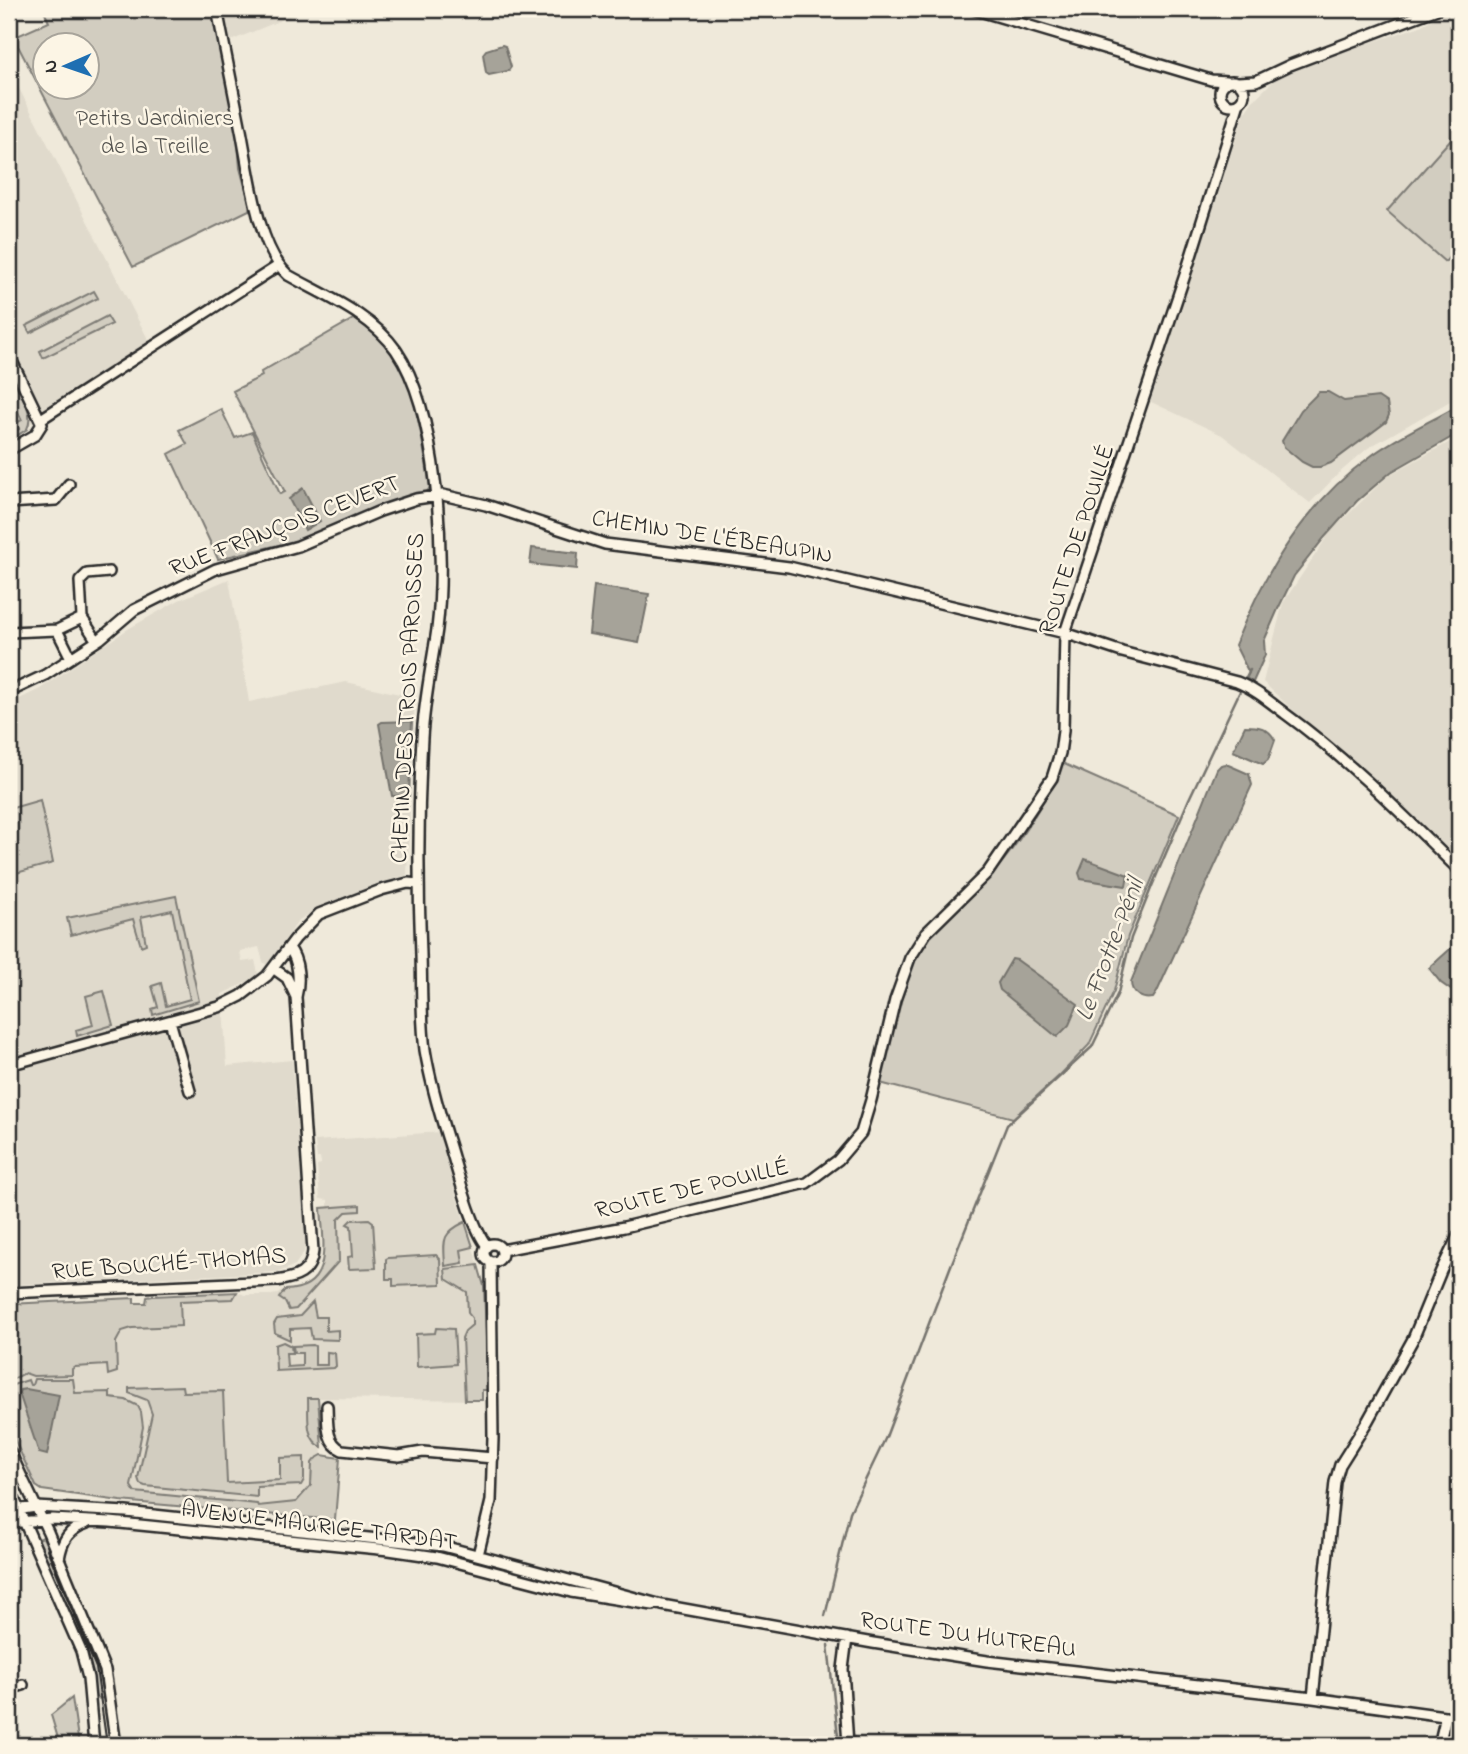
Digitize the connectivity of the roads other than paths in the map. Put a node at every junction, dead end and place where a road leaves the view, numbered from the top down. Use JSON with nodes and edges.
{"nodes":[{"id":1,"x":217,"y":9,"type":"edge"},
{"id":2,"x":973,"y":9,"type":"edge"},
{"id":3,"x":1437,"y":9,"type":"edge"},
{"id":4,"x":1211,"y":80,"type":"junction"},
{"id":5,"x":1256,"y":81,"type":"junction"},
{"id":6,"x":1227,"y":82,"type":"junction"},
{"id":7,"x":1238,"y":82,"type":"junction"},
{"id":8,"x":1220,"y":91,"type":"junction"},
{"id":9,"x":1244,"y":94,"type":"junction"},
{"id":10,"x":1239,"y":103,"type":"junction"},
{"id":11,"x":1227,"y":104,"type":"junction"},
{"id":12,"x":1233,"y":117,"type":"junction"},
{"id":13,"x":278,"y":266,"type":"junction"},
{"id":14,"x":9,"y":355,"type":"edge"},
{"id":15,"x":41,"y":419,"type":"junction"},
{"id":16,"x":9,"y":450,"type":"edge"},
{"id":17,"x":69,"y":484,"type":"dead end"},
{"id":18,"x":437,"y":495,"type":"junction"},
{"id":19,"x":9,"y":503,"type":"edge"},
{"id":20,"x":109,"y":572,"type":"dead end"},
{"id":21,"x":82,"y":618,"type":"junction"},
{"id":22,"x":57,"y":630,"type":"junction"},
{"id":23,"x":9,"y":632,"type":"edge"},
{"id":24,"x":1065,"y":633,"type":"junction"},
{"id":25,"x":97,"y":641,"type":"junction"},
{"id":26,"x":71,"y":658,"type":"junction"},
{"id":27,"x":9,"y":692,"type":"edge"},
{"id":28,"x":1459,"y":870,"type":"edge"},
{"id":29,"x":418,"y":884,"type":"junction"},
{"id":30,"x":289,"y":948,"type":"junction"},
{"id":31,"x":273,"y":968,"type":"junction"},
{"id":32,"x":296,"y":997,"type":"junction"},
{"id":33,"x":170,"y":1021,"type":"junction"},
{"id":34,"x":9,"y":1065,"type":"edge"},
{"id":35,"x":190,"y":1091,"type":"dead end"},
{"id":36,"x":1459,"y":1234,"type":"edge"},
{"id":37,"x":487,"y":1246,"type":"junction"},
{"id":38,"x":502,"y":1250,"type":"junction"},
{"id":39,"x":491,"y":1262,"type":"junction"},
{"id":40,"x":9,"y":1293,"type":"edge"},
{"id":41,"x":327,"y":1406,"type":"dead end"},
{"id":42,"x":9,"y":1450,"type":"edge"},
{"id":43,"x":493,"y":1458,"type":"junction"},
{"id":44,"x":10,"y":1492,"type":"edge"},
{"id":45,"x":36,"y":1507,"type":"junction"},
{"id":46,"x":18,"y":1514,"type":"edge"},
{"id":47,"x":42,"y":1520,"type":"junction"},
{"id":48,"x":93,"y":1521,"type":"junction"},
{"id":49,"x":9,"y":1523,"type":"edge"},
{"id":50,"x":478,"y":1555,"type":"junction"},
{"id":51,"x":59,"y":1560,"type":"junction"},
{"id":52,"x":662,"y":1605,"type":"junction"},
{"id":53,"x":847,"y":1638,"type":"junction"},
{"id":54,"x":23,"y":1685,"type":"dead end"},
{"id":55,"x":9,"y":1689,"type":"edge"},
{"id":56,"x":1313,"y":1698,"type":"junction"},
{"id":57,"x":1446,"y":1716,"type":"junction"},
{"id":58,"x":1459,"y":1718,"type":"edge"},
{"id":59,"x":94,"y":1745,"type":"edge"},
{"id":60,"x":116,"y":1745,"type":"edge"},
{"id":61,"x":848,"y":1745,"type":"edge"},
{"id":62,"x":1439,"y":1745,"type":"edge"}],
"edges":[{"from":1,"to":13,"type":"street"},
{"from":2,"to":4,"type":"street"},
{"from":3,"to":5,"type":"street"},
{"from":4,"to":6,"type":"street"},
{"from":4,"to":8,"type":"street"},
{"from":5,"to":7,"type":"street"},
{"from":5,"to":9,"type":"street"},
{"from":6,"to":7,"type":"street"},
{"from":6,"to":8,"type":"street"},
{"from":7,"to":9,"type":"street"},
{"from":8,"to":11,"type":"street"},
{"from":9,"to":10,"type":"street"},
{"from":10,"to":11,"type":"street"},
{"from":10,"to":12,"type":"street","name":"ROUTE DE POUILLÉ"},
{"from":11,"to":12,"type":"street"},
{"from":12,"to":24,"type":"street","name":"ROUTE DE POUILLÉ"},
{"from":13,"to":15,"type":"street"},
{"from":13,"to":18,"type":"street","name":"CHEMIN DES TROIS PAROISSES"},
{"from":14,"to":15,"type":"street"},
{"from":15,"to":16,"type":"street"},
{"from":17,"to":19,"type":"street"},
{"from":18,"to":24,"type":"street","name":"CHEMIN DE L'ÉBEAUPIN"},
{"from":18,"to":25,"type":"street","name":"RUE FRANÇOIS CEVERT"},
{"from":18,"to":29,"type":"street","name":"CHEMIN DES TROIS PAROISSES"},
{"from":20,"to":21,"type":"street"},
{"from":21,"to":22,"type":"street"},
{"from":21,"to":25,"type":"street"},
{"from":22,"to":23,"type":"street"},
{"from":22,"to":26,"type":"street"},
{"from":24,"to":28,"type":"street","name":"CHEMIN DE L'ÉBEAUPIN"},
{"from":24,"to":38,"type":"street","name":"ROUTE DE POUILLÉ"},
{"from":25,"to":26,"type":"street","name":"RUE FRANÇOIS CEVERT"},
{"from":26,"to":27,"type":"street","name":"RUE FRANÇOIS CEVERT"},
{"from":29,"to":30,"type":"street"},
{"from":29,"to":37,"type":"street","name":"CHEMIN DES TROIS PAROISSES"},
{"from":30,"to":31,"type":"street"},
{"from":30,"to":32,"type":"street","name":"RUE BOUCHÉ-THOMAS"},
{"from":31,"to":32,"type":"street"},
{"from":31,"to":33,"type":"street"},
{"from":32,"to":40,"type":"street","name":"RUE BOUCHÉ-THOMAS"},
{"from":33,"to":34,"type":"street"},
{"from":33,"to":35,"type":"street"},
{"from":36,"to":56,"type":"street"},
{"from":37,"to":38,"type":"street"},
{"from":37,"to":39,"type":"street"},
{"from":38,"to":39,"type":"street"},
{"from":39,"to":43,"type":"street"},
{"from":41,"to":43,"type":"street"},
{"from":42,"to":45,"type":"street"},
{"from":43,"to":50,"type":"street"},
{"from":44,"to":45,"type":"street"},
{"from":44,"to":46,"type":"street"},
{"from":45,"to":46,"type":"street","name":"AVENUE MAURICE TARDAT"},
{"from":45,"to":47,"type":"street"},
{"from":45,"to":50,"type":"street","name":"AVENUE MAURICE TARDAT"},
{"from":46,"to":47,"type":"street","name":"AVENUE MAURICE TARDAT"},
{"from":46,"to":49,"type":"street","name":"AVENUE MAURICE TARDAT"},
{"from":46,"to":59,"type":"street"},
{"from":47,"to":48,"type":"street","name":"AVENUE MAURICE TARDAT"},
{"from":47,"to":51,"type":"street"},
{"from":48,"to":51,"type":"street"},
{"from":48,"to":52,"type":"street","name":"AVENUE MAURICE TARDAT"},
{"from":50,"to":52,"type":"street","name":"ROUTE DU HUTREAU"},
{"from":51,"to":60,"type":"street"},
{"from":52,"to":53,"type":"street","name":"ROUTE DU HUTREAU"},
{"from":53,"to":56,"type":"street","name":"ROUTE DU HUTREAU"},
{"from":53,"to":61,"type":"street"},
{"from":54,"to":55,"type":"street"},
{"from":56,"to":57,"type":"street","name":"ROUTE DU HUTREAU"},
{"from":57,"to":58,"type":"street","name":"ROUTE DU HUTREAU"},
{"from":57,"to":62,"type":"street"}]}
